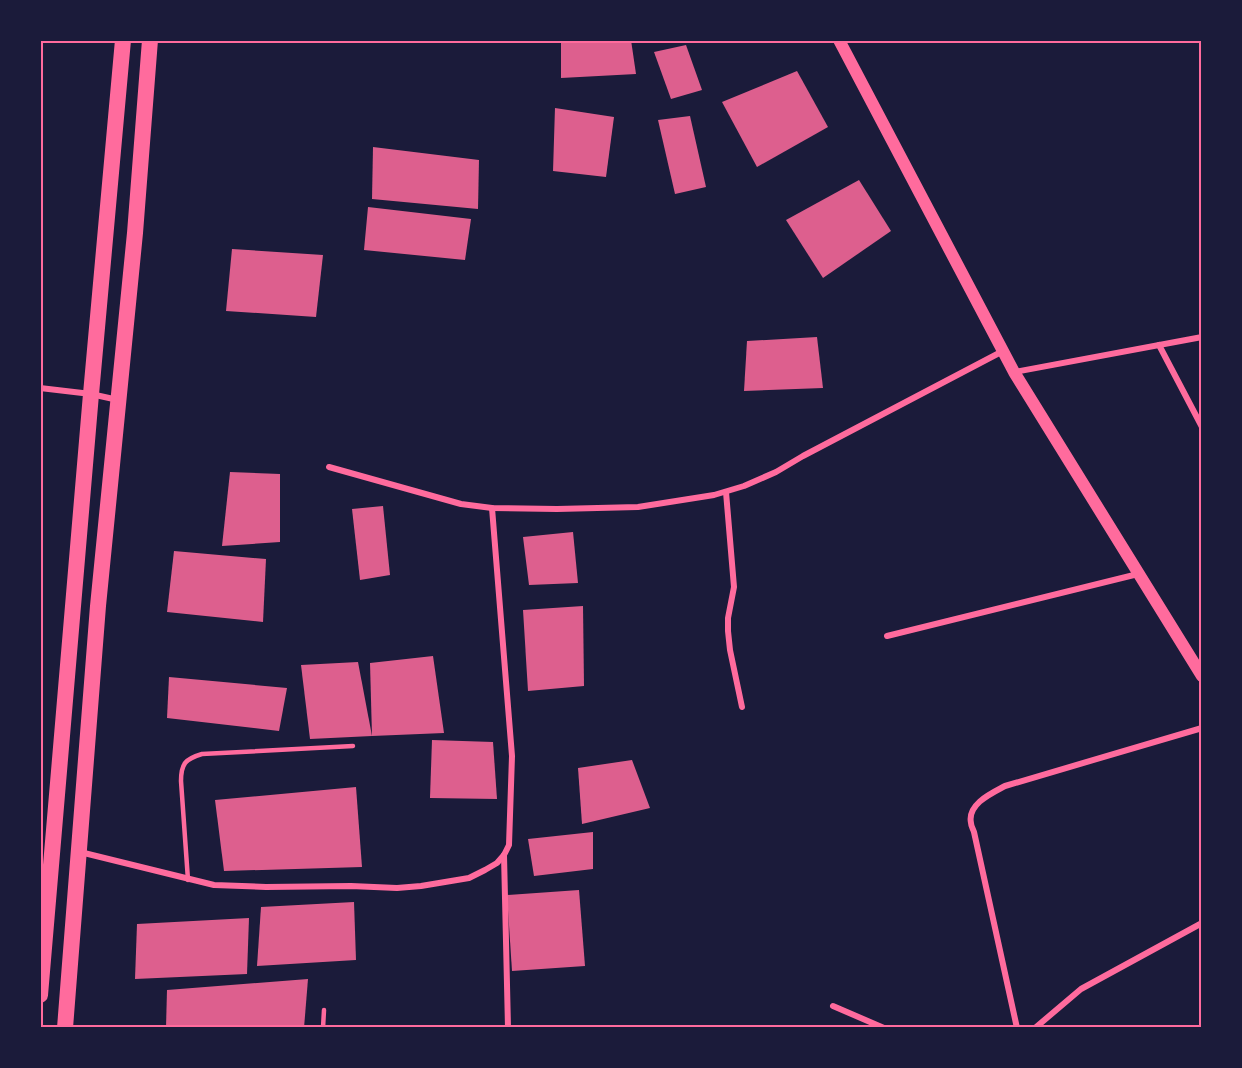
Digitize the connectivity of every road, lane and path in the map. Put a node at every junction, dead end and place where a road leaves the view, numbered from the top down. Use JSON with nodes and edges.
{"nodes":[{"id":1,"x":123,"y":40,"type":"edge"},
{"id":2,"x":150,"y":40,"type":"edge"},
{"id":3,"x":843,"y":41,"type":"edge"},
{"id":4,"x":1202,"y":337,"type":"edge"},
{"id":5,"x":1159,"y":345,"type":"junction"},
{"id":6,"x":1003,"y":351,"type":"junction"},
{"id":7,"x":1014,"y":372,"type":"junction"},
{"id":8,"x":40,"y":388,"type":"edge"},
{"id":9,"x":91,"y":394,"type":"junction"},
{"id":10,"x":119,"y":400,"type":"junction"},
{"id":11,"x":1202,"y":427,"type":"edge"},
{"id":12,"x":329,"y":467,"type":"dead end"},
{"id":13,"x":726,"y":492,"type":"junction"},
{"id":14,"x":492,"y":508,"type":"junction"},
{"id":15,"x":1138,"y":574,"type":"junction"},
{"id":16,"x":887,"y":636,"type":"dead end"},
{"id":17,"x":1202,"y":676,"type":"edge"},
{"id":18,"x":742,"y":707,"type":"dead end"},
{"id":19,"x":1202,"y":728,"type":"edge"},
{"id":20,"x":353,"y":746,"type":"dead end"},
{"id":21,"x":80,"y":852,"type":"junction"},
{"id":22,"x":504,"y":855,"type":"junction"},
{"id":23,"x":188,"y":880,"type":"junction"},
{"id":24,"x":1202,"y":923,"type":"edge"},
{"id":25,"x":40,"y":995,"type":"edge"},
{"id":26,"x":833,"y":1006,"type":"dead end"},
{"id":27,"x":324,"y":1010,"type":"dead end"},
{"id":28,"x":65,"y":1028,"type":"edge"},
{"id":29,"x":322,"y":1028,"type":"edge"},
{"id":30,"x":508,"y":1028,"type":"edge"},
{"id":31,"x":884,"y":1028,"type":"edge"},
{"id":32,"x":1017,"y":1028,"type":"edge"},
{"id":33,"x":1035,"y":1028,"type":"edge"}],
"edges":[{"from":1,"to":9,"type":"highway"},
{"from":2,"to":10,"type":"highway"},
{"from":3,"to":6,"type":"main road"},
{"from":4,"to":5,"type":"street"},
{"from":5,"to":7,"type":"street"},
{"from":5,"to":11,"type":"street"},
{"from":6,"to":7,"type":"main road"},
{"from":6,"to":13,"type":"street"},
{"from":7,"to":15,"type":"main road"},
{"from":8,"to":9,"type":"street"},
{"from":9,"to":10,"type":"street"},
{"from":9,"to":25,"type":"highway"},
{"from":10,"to":21,"type":"highway"},
{"from":12,"to":14,"type":"street"},
{"from":13,"to":14,"type":"street"},
{"from":13,"to":18,"type":"street"},
{"from":14,"to":22,"type":"street"},
{"from":15,"to":16,"type":"street"},
{"from":15,"to":17,"type":"main road"},
{"from":19,"to":32,"type":"street"},
{"from":20,"to":23,"type":"lane"},
{"from":21,"to":23,"type":"street"},
{"from":21,"to":28,"type":"highway"},
{"from":22,"to":23,"type":"street"},
{"from":22,"to":30,"type":"street"},
{"from":24,"to":33,"type":"street"},
{"from":26,"to":31,"type":"street"},
{"from":27,"to":29,"type":"lane"}]}
